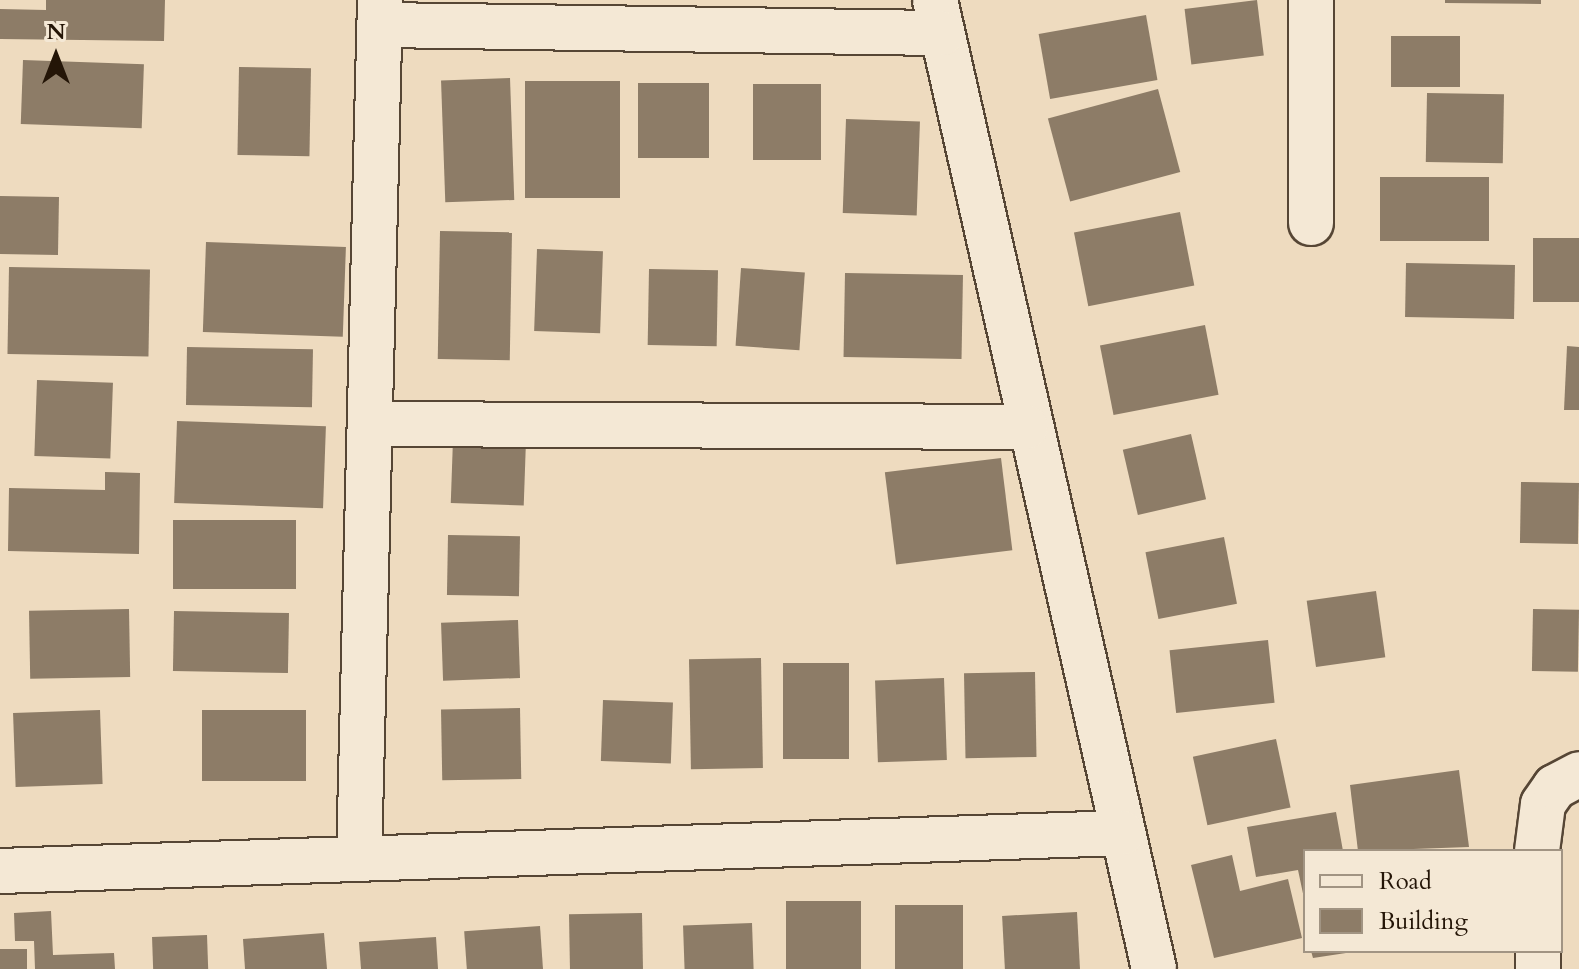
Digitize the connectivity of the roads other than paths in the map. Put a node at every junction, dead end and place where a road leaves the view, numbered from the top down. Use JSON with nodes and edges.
{"nodes":[{"id":1,"x":1311,"y":0,"type":"edge"},
{"id":2,"x":380,"y":12,"type":"edge"},
{"id":3,"x":938,"y":16,"type":"edge"},
{"id":4,"x":1311,"y":223,"type":"dead end"},
{"id":5,"x":371,"y":424,"type":"junction"},
{"id":6,"x":1026,"y":427,"type":"junction"},
{"id":7,"x":1579,"y":774,"type":"edge"},
{"id":8,"x":1122,"y":833,"type":"junction"},
{"id":9,"x":1537,"y":849,"type":"edge"},
{"id":10,"x":359,"y":859,"type":"junction"},
{"id":11,"x":0,"y":871,"type":"edge"},
{"id":12,"x":1154,"y":969,"type":"edge"}],
"edges":[{"from":1,"to":4,"type":"street"},
{"from":2,"to":3,"type":"street"},
{"from":2,"to":5,"type":"street"},
{"from":3,"to":6,"type":"street"},
{"from":5,"to":6,"type":"street"},
{"from":5,"to":10,"type":"street"},
{"from":6,"to":8,"type":"street"},
{"from":7,"to":9,"type":"street"},
{"from":8,"to":10,"type":"street"},
{"from":8,"to":12,"type":"street"},
{"from":10,"to":11,"type":"street"}]}
